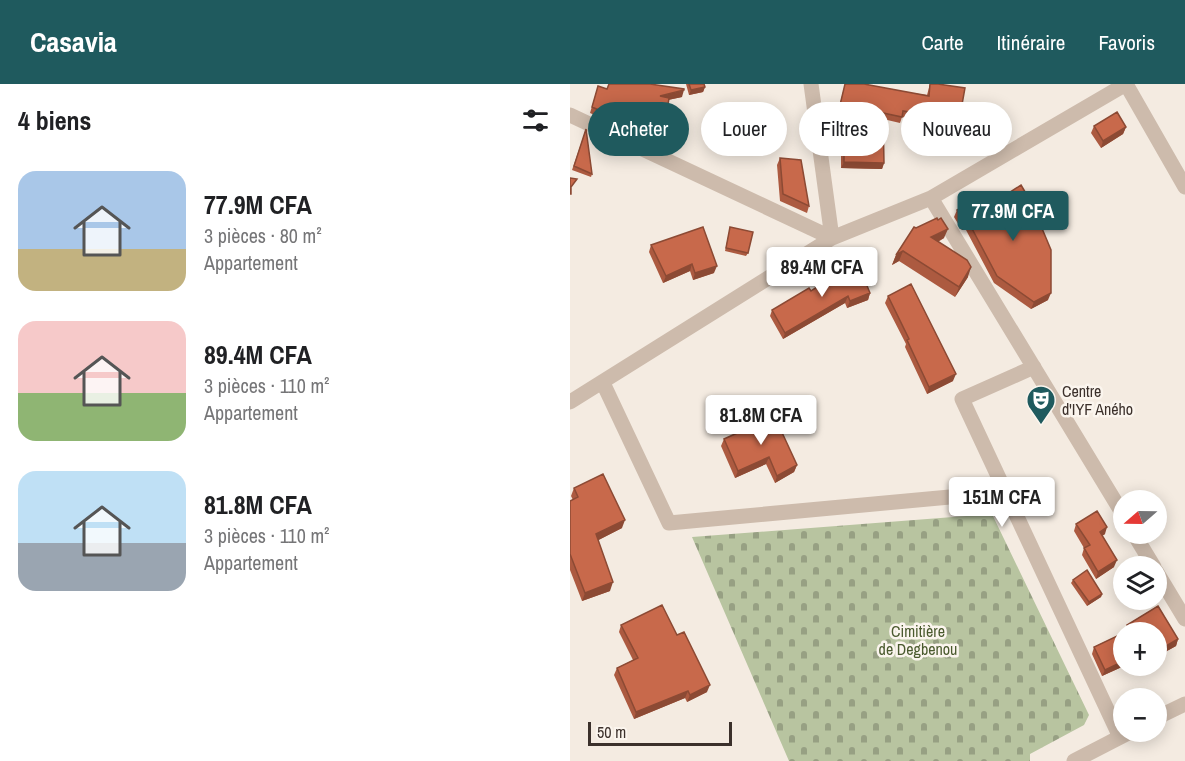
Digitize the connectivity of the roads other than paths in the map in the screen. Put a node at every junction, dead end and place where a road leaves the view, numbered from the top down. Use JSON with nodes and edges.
{"nodes":[{"id":1,"x":811,"y":84,"type":"edge"},
{"id":2,"x":570,"y":116,"type":"edge"},
{"id":3,"x":1185,"y":187,"type":"edge"},
{"id":4,"x":931,"y":198,"type":"junction"},
{"id":5,"x":832,"y":238,"type":"junction"},
{"id":6,"x":1034,"y":367,"type":"junction"},
{"id":7,"x":603,"y":383,"type":"junction"},
{"id":8,"x":570,"y":402,"type":"edge"},
{"id":9,"x":1004,"y":492,"type":"junction"},
{"id":10,"x":1113,"y":498,"type":"edge"},
{"id":11,"x":1167,"y":589,"type":"edge"},
{"id":12,"x":1185,"y":619,"type":"edge"},
{"id":13,"x":1185,"y":704,"type":"edge"},
{"id":14,"x":1113,"y":711,"type":"edge"},
{"id":15,"x":1167,"y":713,"type":"edge"},
{"id":16,"x":1113,"y":741,"type":"edge"},
{"id":17,"x":1074,"y":761,"type":"edge"}],
"edges":[{"from":1,"to":5,"type":"street"},
{"from":2,"to":5,"type":"street"},
{"from":3,"to":4,"type":"street"},
{"from":4,"to":5,"type":"street"},
{"from":4,"to":6,"type":"street"},
{"from":5,"to":7,"type":"street"},
{"from":6,"to":9,"type":"street"},
{"from":6,"to":10,"type":"street"},
{"from":7,"to":8,"type":"street"},
{"from":7,"to":9,"type":"street"},
{"from":9,"to":14,"type":"street"},
{"from":11,"to":12,"type":"street"},
{"from":13,"to":15,"type":"street"},
{"from":16,"to":17,"type":"street"}]}
